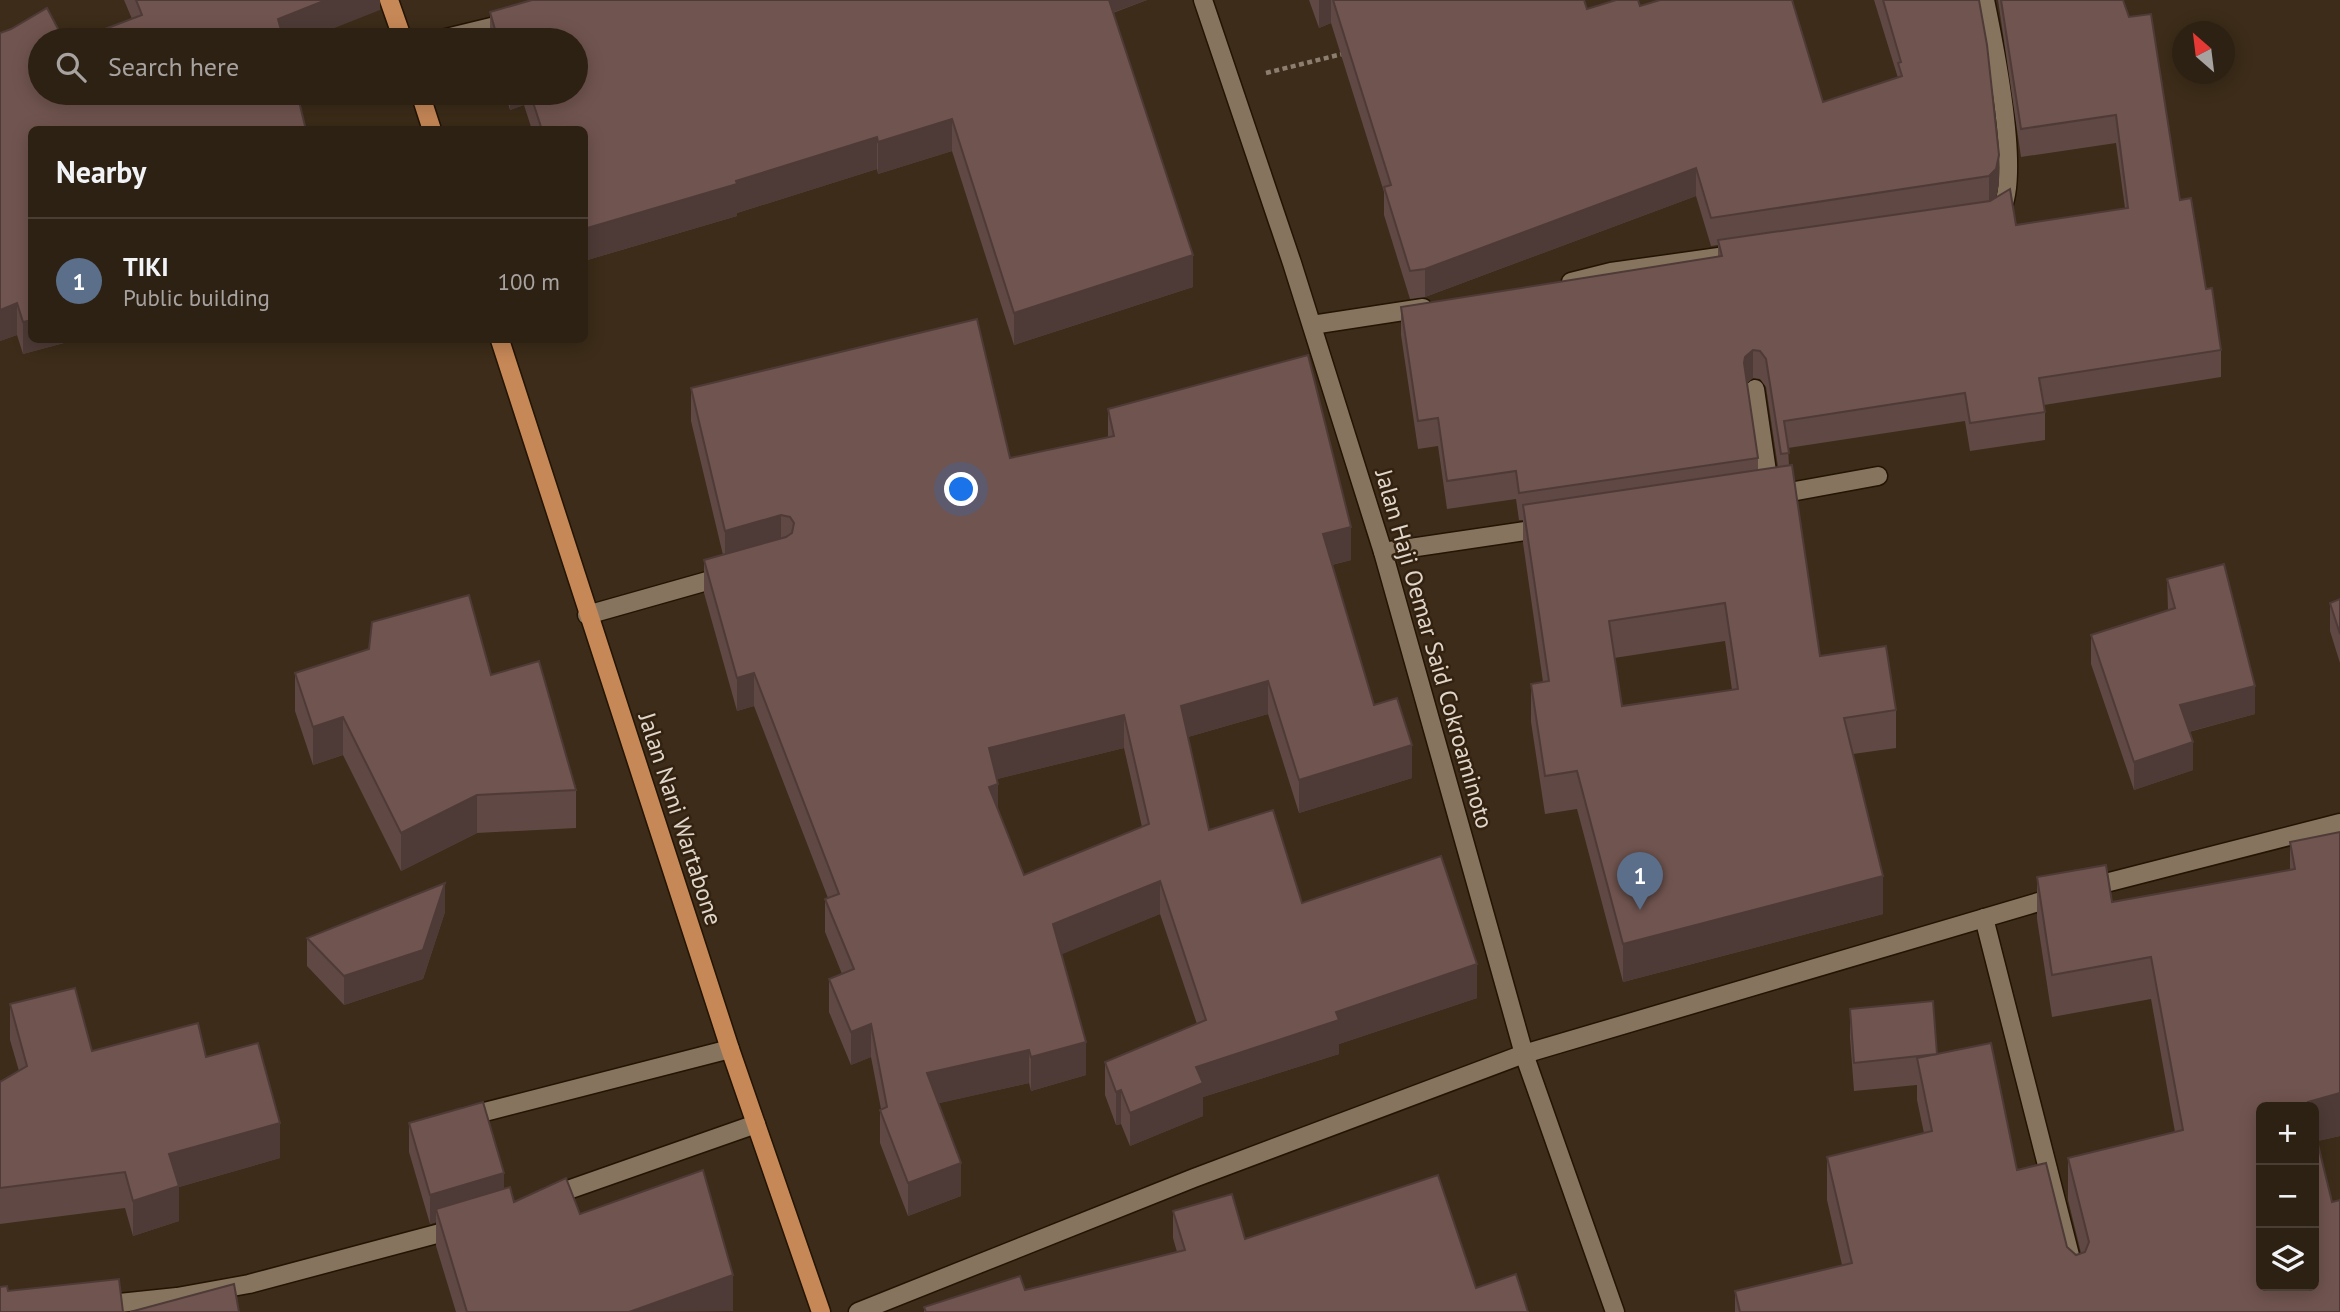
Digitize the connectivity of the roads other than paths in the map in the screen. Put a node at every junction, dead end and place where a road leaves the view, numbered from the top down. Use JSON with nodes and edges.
{"nodes":[{"id":1,"x":390,"y":0,"type":"edge"},
{"id":2,"x":1203,"y":0,"type":"edge"},
{"id":3,"x":1985,"y":0,"type":"edge"},
{"id":4,"x":527,"y":19,"type":"edge"},
{"id":5,"x":399,"y":28,"type":"edge"},
{"id":6,"x":489,"y":28,"type":"edge"},
{"id":7,"x":424,"y":105,"type":"edge"},
{"id":8,"x":431,"y":126,"type":"edge"},
{"id":9,"x":1989,"y":217,"type":"edge"},
{"id":10,"x":1752,"y":252,"type":"edge"},
{"id":11,"x":1557,"y":285,"type":"edge"},
{"id":12,"x":1445,"y":305,"type":"edge"},
{"id":13,"x":1312,"y":325,"type":"junction"},
{"id":14,"x":501,"y":343,"type":"edge"},
{"id":15,"x":1755,"y":389,"type":"dead end"},
{"id":16,"x":1878,"y":477,"type":"dead end"},
{"id":17,"x":1560,"y":526,"type":"edge"},
{"id":18,"x":1383,"y":552,"type":"junction"},
{"id":19,"x":744,"y":570,"type":"edge"},
{"id":20,"x":587,"y":615,"type":"junction"},
{"id":21,"x":2340,"y":823,"type":"edge"},
{"id":22,"x":1984,"y":918,"type":"junction"},
{"id":23,"x":730,"y":1049,"type":"junction"},
{"id":24,"x":1524,"y":1054,"type":"junction"},
{"id":25,"x":443,"y":1122,"type":"edge"},
{"id":26,"x":756,"y":1124,"type":"junction"},
{"id":27,"x":532,"y":1203,"type":"edge"},
{"id":28,"x":470,"y":1225,"type":"edge"},
{"id":29,"x":2078,"y":1286,"type":"edge"},
{"id":30,"x":86,"y":1307,"type":"edge"},
{"id":31,"x":127,"y":1307,"type":"edge"},
{"id":32,"x":821,"y":1312,"type":"edge"},
{"id":33,"x":858,"y":1312,"type":"edge"},
{"id":34,"x":1615,"y":1312,"type":"edge"}],
"edges":[{"from":1,"to":5,"type":"main road"},
{"from":2,"to":13,"type":"street","name":"Jalan Haji Oemar Said Cokroaminoto"},
{"from":3,"to":9,"type":"street"},
{"from":4,"to":6,"type":"street"},
{"from":7,"to":8,"type":"main road"},
{"from":10,"to":11,"type":"street"},
{"from":12,"to":13,"type":"street"},
{"from":13,"to":18,"type":"street","name":"Jalan Haji Oemar Said Cokroaminoto"},
{"from":14,"to":20,"type":"main road","name":"Jalan Nani Wartabone"},
{"from":15,"to":16,"type":"street"},
{"from":17,"to":18,"type":"street"},
{"from":18,"to":24,"type":"street","name":"Jalan Haji Oemar Said Cokroaminoto"},
{"from":19,"to":20,"type":"street"},
{"from":20,"to":23,"type":"main road","name":"Jalan Nani Wartabone"},
{"from":21,"to":22,"type":"street"},
{"from":22,"to":24,"type":"street"},
{"from":22,"to":29,"type":"street"},
{"from":23,"to":25,"type":"street"},
{"from":23,"to":26,"type":"main road","name":"Jalan Nani Wartabone"},
{"from":24,"to":33,"type":"street"},
{"from":24,"to":34,"type":"street","name":"Jalan Haji Oemar Said Cokroaminoto"},
{"from":26,"to":27,"type":"street"},
{"from":26,"to":32,"type":"main road","name":"Jalan Nani Wartabone"},
{"from":28,"to":31,"type":"street"},
{"from":30,"to":31,"type":"street"}]}
